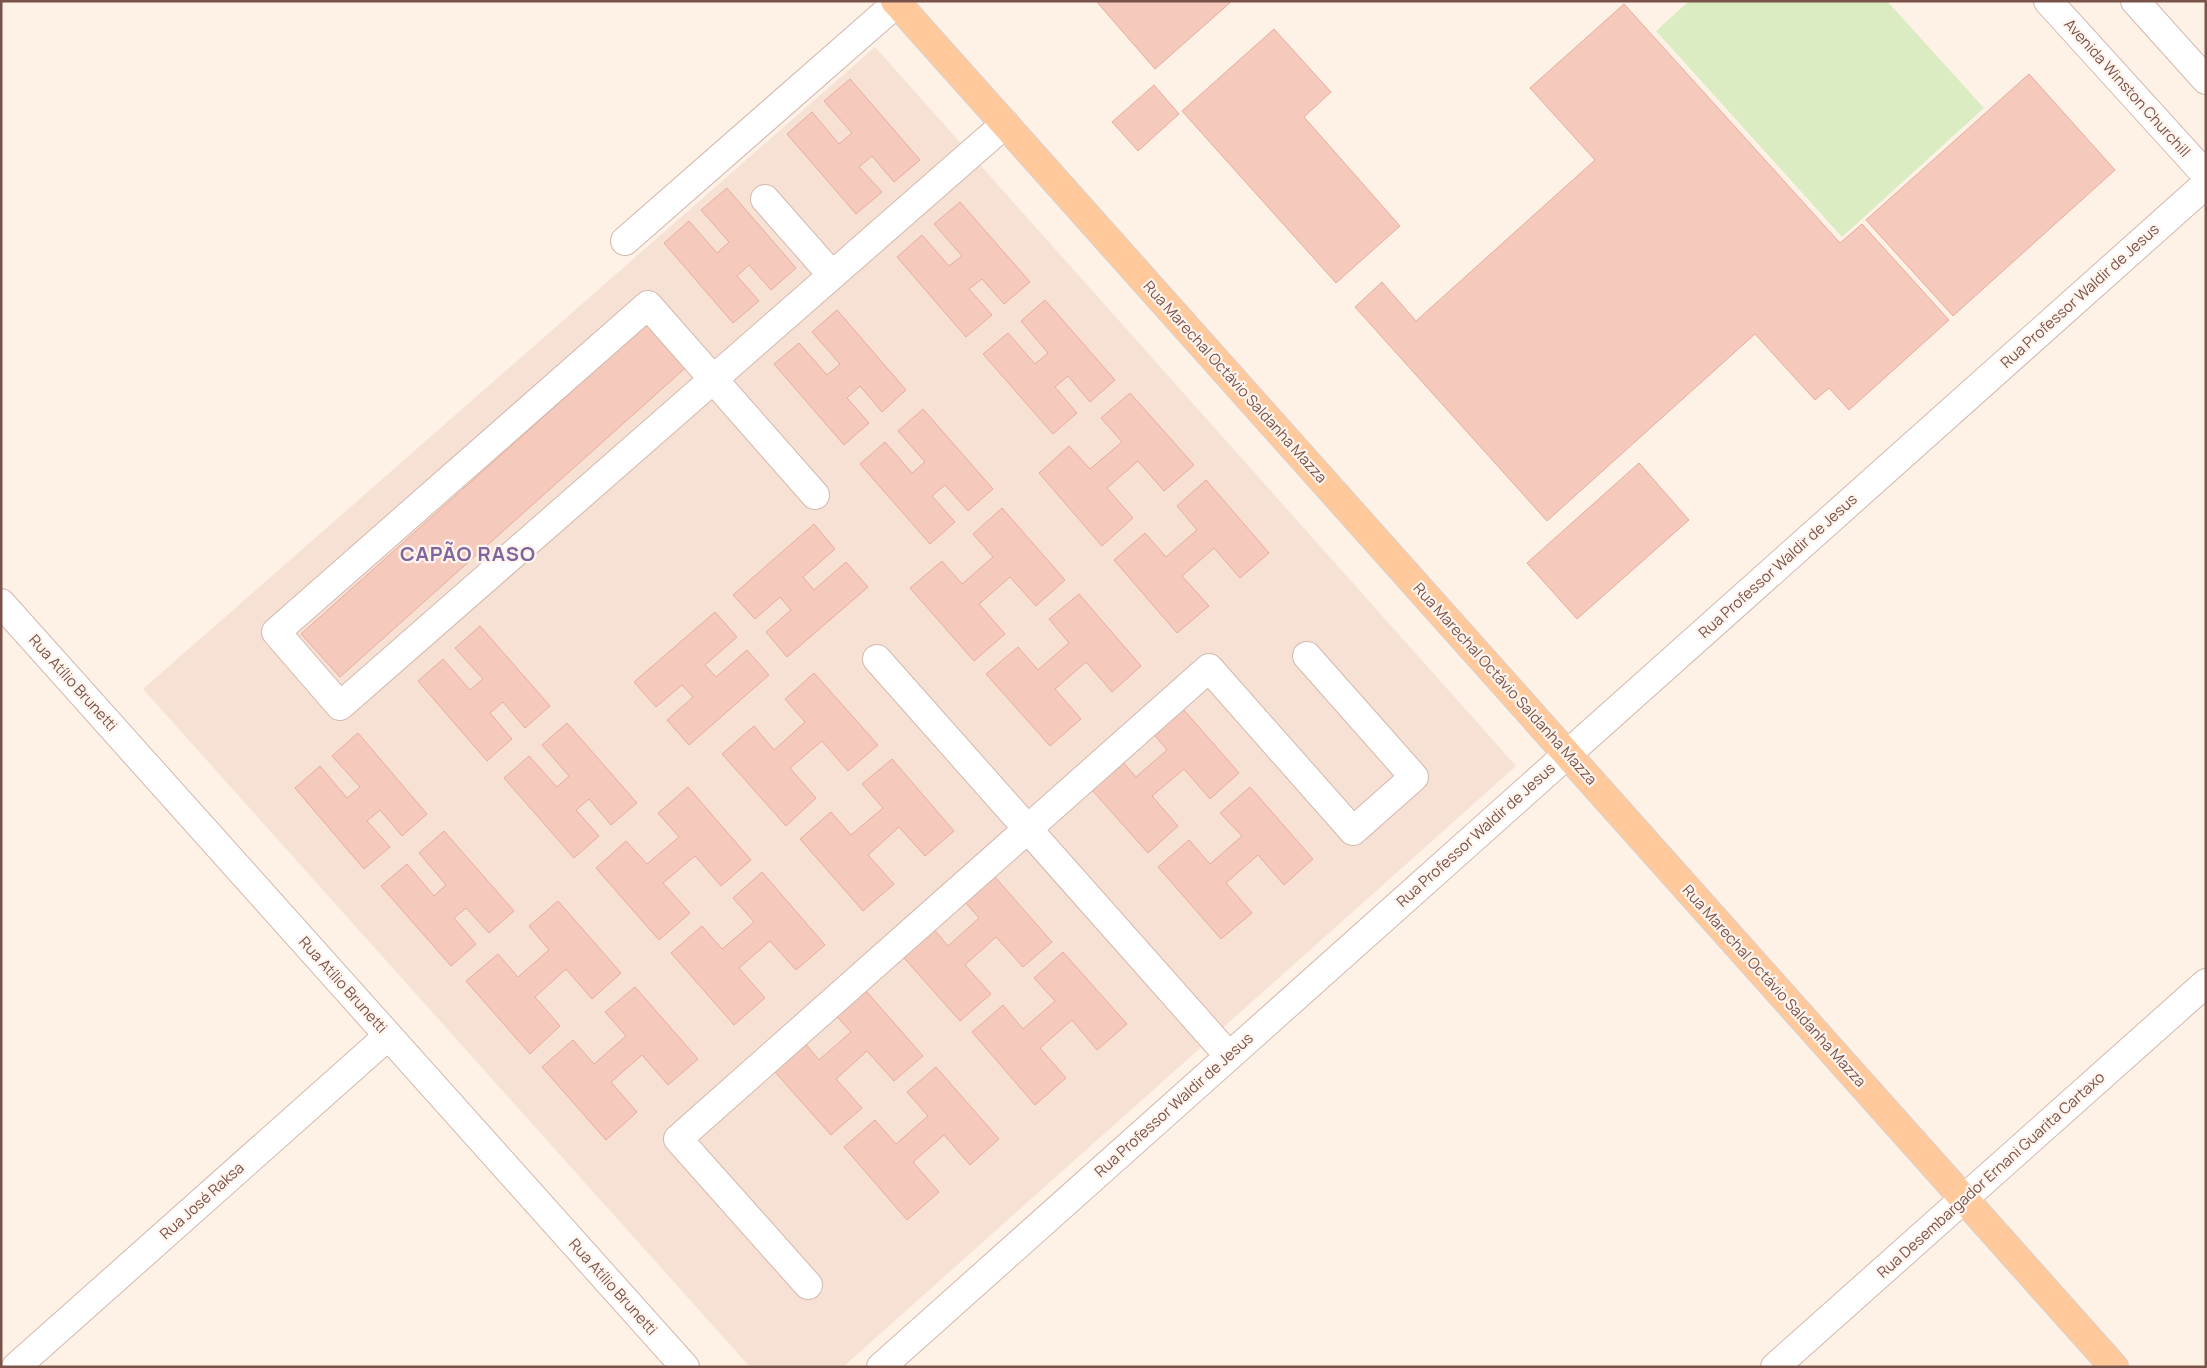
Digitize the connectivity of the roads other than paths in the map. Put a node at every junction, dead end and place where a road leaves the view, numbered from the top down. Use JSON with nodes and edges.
{"nodes":[{"id":1,"x":2048,"y":1,"type":"edge"},
{"id":2,"x":2135,"y":1,"type":"edge"},
{"id":3,"x":897,"y":2,"type":"edge"},
{"id":4,"x":2206,"y":80,"type":"edge"},
{"id":5,"x":1005,"y":124,"type":"junction"},
{"id":6,"x":2206,"y":175,"type":"edge"},
{"id":7,"x":2206,"y":184,"type":"edge"},
{"id":8,"x":765,"y":199,"type":"dead end"},
{"id":9,"x":625,"y":241,"type":"dead end"},
{"id":10,"x":832,"y":275,"type":"junction"},
{"id":11,"x":713,"y":379,"type":"junction"},
{"id":12,"x":815,"y":496,"type":"dead end"},
{"id":13,"x":1,"y":603,"type":"edge"},
{"id":14,"x":1307,"y":656,"type":"dead end"},
{"id":15,"x":877,"y":659,"type":"dead end"},
{"id":16,"x":1567,"y":754,"type":"junction"},
{"id":17,"x":1028,"y":829,"type":"junction"},
{"id":18,"x":2206,"y":983,"type":"edge"},
{"id":19,"x":388,"y":1036,"type":"junction"},
{"id":20,"x":1229,"y":1056,"type":"junction"},
{"id":21,"x":1964,"y":1199,"type":"junction"},
{"id":22,"x":808,"y":1285,"type":"dead end"},
{"id":23,"x":16,"y":1367,"type":"edge"},
{"id":24,"x":685,"y":1367,"type":"edge"},
{"id":25,"x":881,"y":1367,"type":"edge"},
{"id":26,"x":1775,"y":1367,"type":"edge"},
{"id":27,"x":2114,"y":1367,"type":"edge"}],
"edges":[{"from":1,"to":6,"type":"street","name":"Avenida Winston Churchill"},
{"from":2,"to":4,"type":"street"},
{"from":3,"to":5,"type":"main road","name":"Rua Marechal Octávio Saldanha Mazza"},
{"from":3,"to":9,"type":"street"},
{"from":5,"to":10,"type":"street"},
{"from":5,"to":16,"type":"main road","name":"Rua Marechal Octávio Saldanha Mazza"},
{"from":7,"to":16,"type":"street","name":"Rua Professor Waldir de Jesus"},
{"from":8,"to":10,"type":"street"},
{"from":10,"to":11,"type":"street"},
{"from":11,"to":11,"type":"street"},
{"from":11,"to":12,"type":"street"},
{"from":13,"to":19,"type":"street","name":"Rua Atílio Brunetti"},
{"from":14,"to":17,"type":"street"},
{"from":15,"to":17,"type":"street"},
{"from":16,"to":20,"type":"street","name":"Rua Professor Waldir de Jesus"},
{"from":16,"to":21,"type":"main road","name":"Rua Marechal Octávio Saldanha Mazza"},
{"from":17,"to":20,"type":"street"},
{"from":17,"to":22,"type":"street"},
{"from":18,"to":21,"type":"street","name":"Rua Desembargador Ernani Guarita Cartaxo"},
{"from":19,"to":23,"type":"street","name":"Rua José Raksa"},
{"from":19,"to":24,"type":"street","name":"Rua Atílio Brunetti"},
{"from":20,"to":25,"type":"street","name":"Rua Professor Waldir de Jesus"},
{"from":21,"to":26,"type":"street","name":"Rua Desembargador Ernani Guarita Cartaxo"},
{"from":21,"to":27,"type":"main road","name":"Rua Marechal Octávio Saldanha Mazza"}]}
